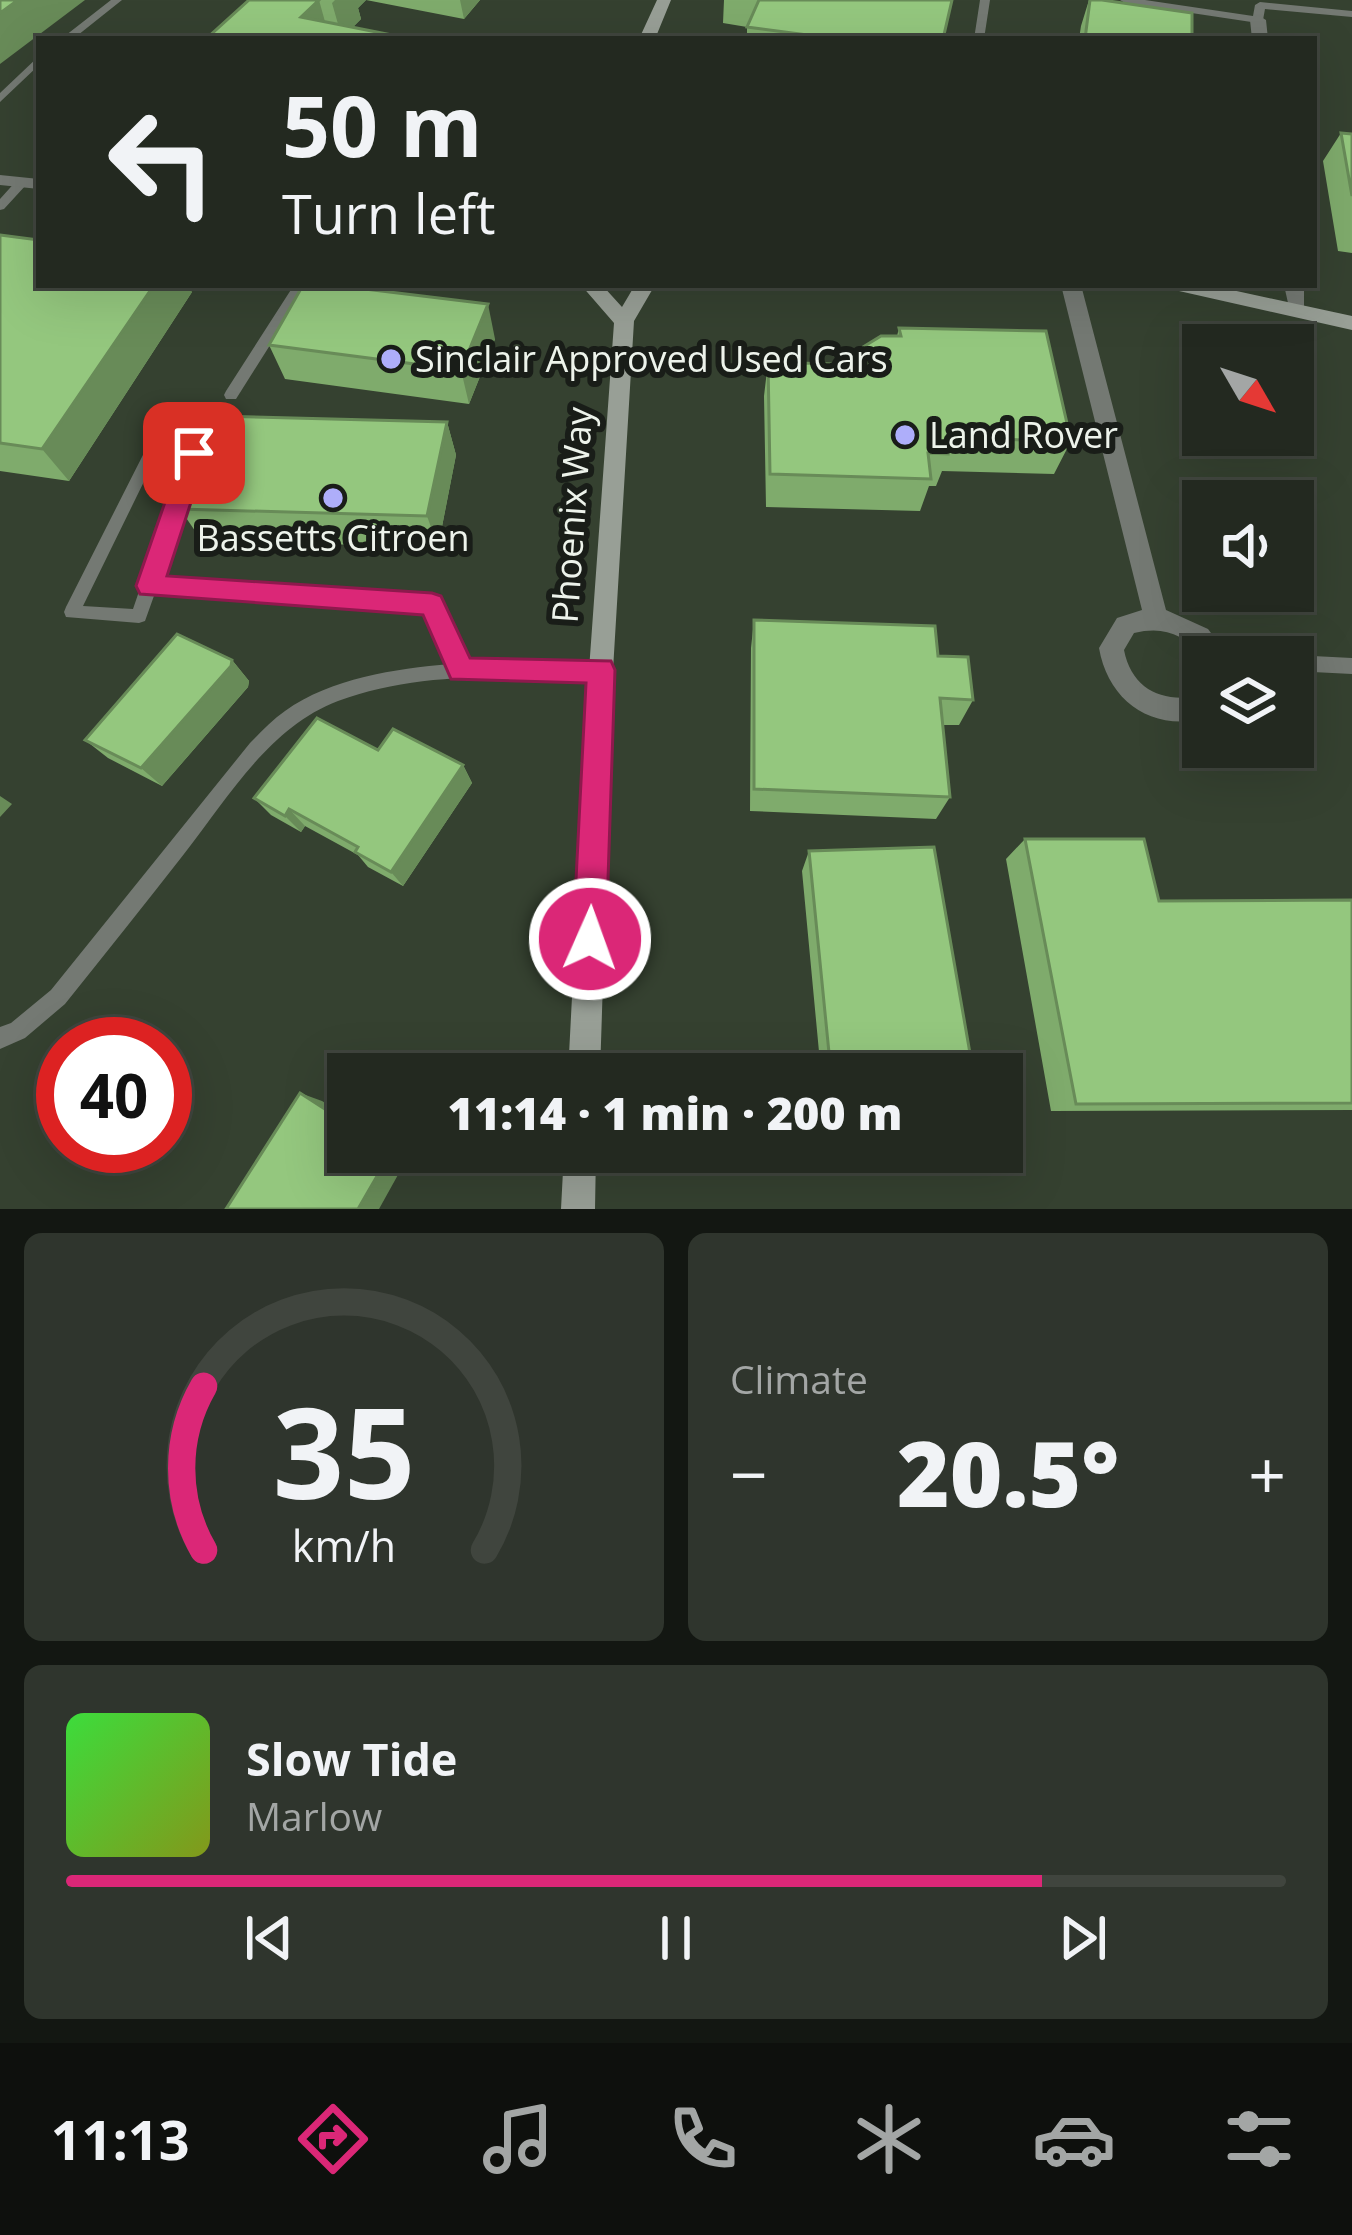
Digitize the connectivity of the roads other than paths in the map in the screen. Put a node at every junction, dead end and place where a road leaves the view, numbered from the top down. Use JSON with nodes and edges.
{"nodes":[{"id":1,"x":117,"y":0,"type":"edge"},
{"id":2,"x":664,"y":0,"type":"edge"},
{"id":3,"x":986,"y":0,"type":"edge"},
{"id":4,"x":1125,"y":0,"type":"edge"},
{"id":5,"x":1352,"y":14,"type":"edge"},
{"id":6,"x":1258,"y":20,"type":"junction"},
{"id":7,"x":70,"y":36,"type":"edge"},
{"id":8,"x":648,"y":36,"type":"edge"},
{"id":9,"x":980,"y":36,"type":"edge"},
{"id":10,"x":1260,"y":36,"type":"edge"},
{"id":11,"x":36,"y":62,"type":"edge"},
{"id":12,"x":0,"y":99,"type":"edge"},
{"id":13,"x":0,"y":180,"type":"edge"},
{"id":14,"x":30,"y":183,"type":"edge"},
{"id":15,"x":0,"y":206,"type":"edge"},
{"id":16,"x":299,"y":288,"type":"edge"},
{"id":17,"x":317,"y":288,"type":"edge"},
{"id":18,"x":594,"y":288,"type":"edge"},
{"id":19,"x":643,"y":288,"type":"edge"},
{"id":20,"x":1073,"y":288,"type":"edge"},
{"id":21,"x":1195,"y":288,"type":"edge"},
{"id":22,"x":1295,"y":288,"type":"edge"},
{"id":23,"x":322,"y":289,"type":"edge"},
{"id":24,"x":1298,"y":307,"type":"junction"},
{"id":25,"x":625,"y":321,"type":"junction"},
{"id":26,"x":1352,"y":323,"type":"edge"},
{"id":27,"x":231,"y":395,"type":"dead end"},
{"id":28,"x":150,"y":586,"type":"junction"},
{"id":29,"x":1156,"y":618,"type":"junction"},
{"id":30,"x":1198,"y":636,"type":"edge"},
{"id":31,"x":1314,"y":664,"type":"edge"},
{"id":32,"x":1352,"y":666,"type":"edge"},
{"id":33,"x":461,"y":670,"type":"junction"},
{"id":34,"x":601,"y":670,"type":"junction"},
{"id":35,"x":1182,"y":709,"type":"edge"},
{"id":36,"x":0,"y":1038,"type":"edge"},
{"id":37,"x":585,"y":1053,"type":"edge"},
{"id":38,"x":579,"y":1173,"type":"edge"},
{"id":39,"x":578,"y":1209,"type":"edge"}],
"edges":[{"from":1,"to":7,"type":"lane"},
{"from":2,"to":8,"type":"street"},
{"from":3,"to":9,"type":"lane"},
{"from":4,"to":6,"type":"lane"},
{"from":5,"to":6,"type":"lane"},
{"from":6,"to":10,"type":"street"},
{"from":11,"to":12,"type":"lane"},
{"from":13,"to":14,"type":"street"},
{"from":14,"to":15,"type":"lane"},
{"from":16,"to":27,"type":"lane"},
{"from":17,"to":23,"type":"lane"},
{"from":18,"to":25,"type":"street"},
{"from":19,"to":25,"type":"street","name":"Phoenix Way"},
{"from":20,"to":29,"type":"street"},
{"from":21,"to":24,"type":"street"},
{"from":22,"to":24,"type":"street"},
{"from":24,"to":26,"type":"street"},
{"from":25,"to":34,"type":"street","name":"Phoenix Way"},
{"from":28,"to":28,"type":"lane"},
{"from":28,"to":33,"type":"lane"},
{"from":29,"to":30,"type":"street"},
{"from":29,"to":35,"type":"street"},
{"from":31,"to":32,"type":"lane"},
{"from":33,"to":34,"type":"lane"},
{"from":33,"to":36,"type":"lane"},
{"from":34,"to":37,"type":"street","name":"Phoenix Way"},
{"from":38,"to":39,"type":"street"}]}
